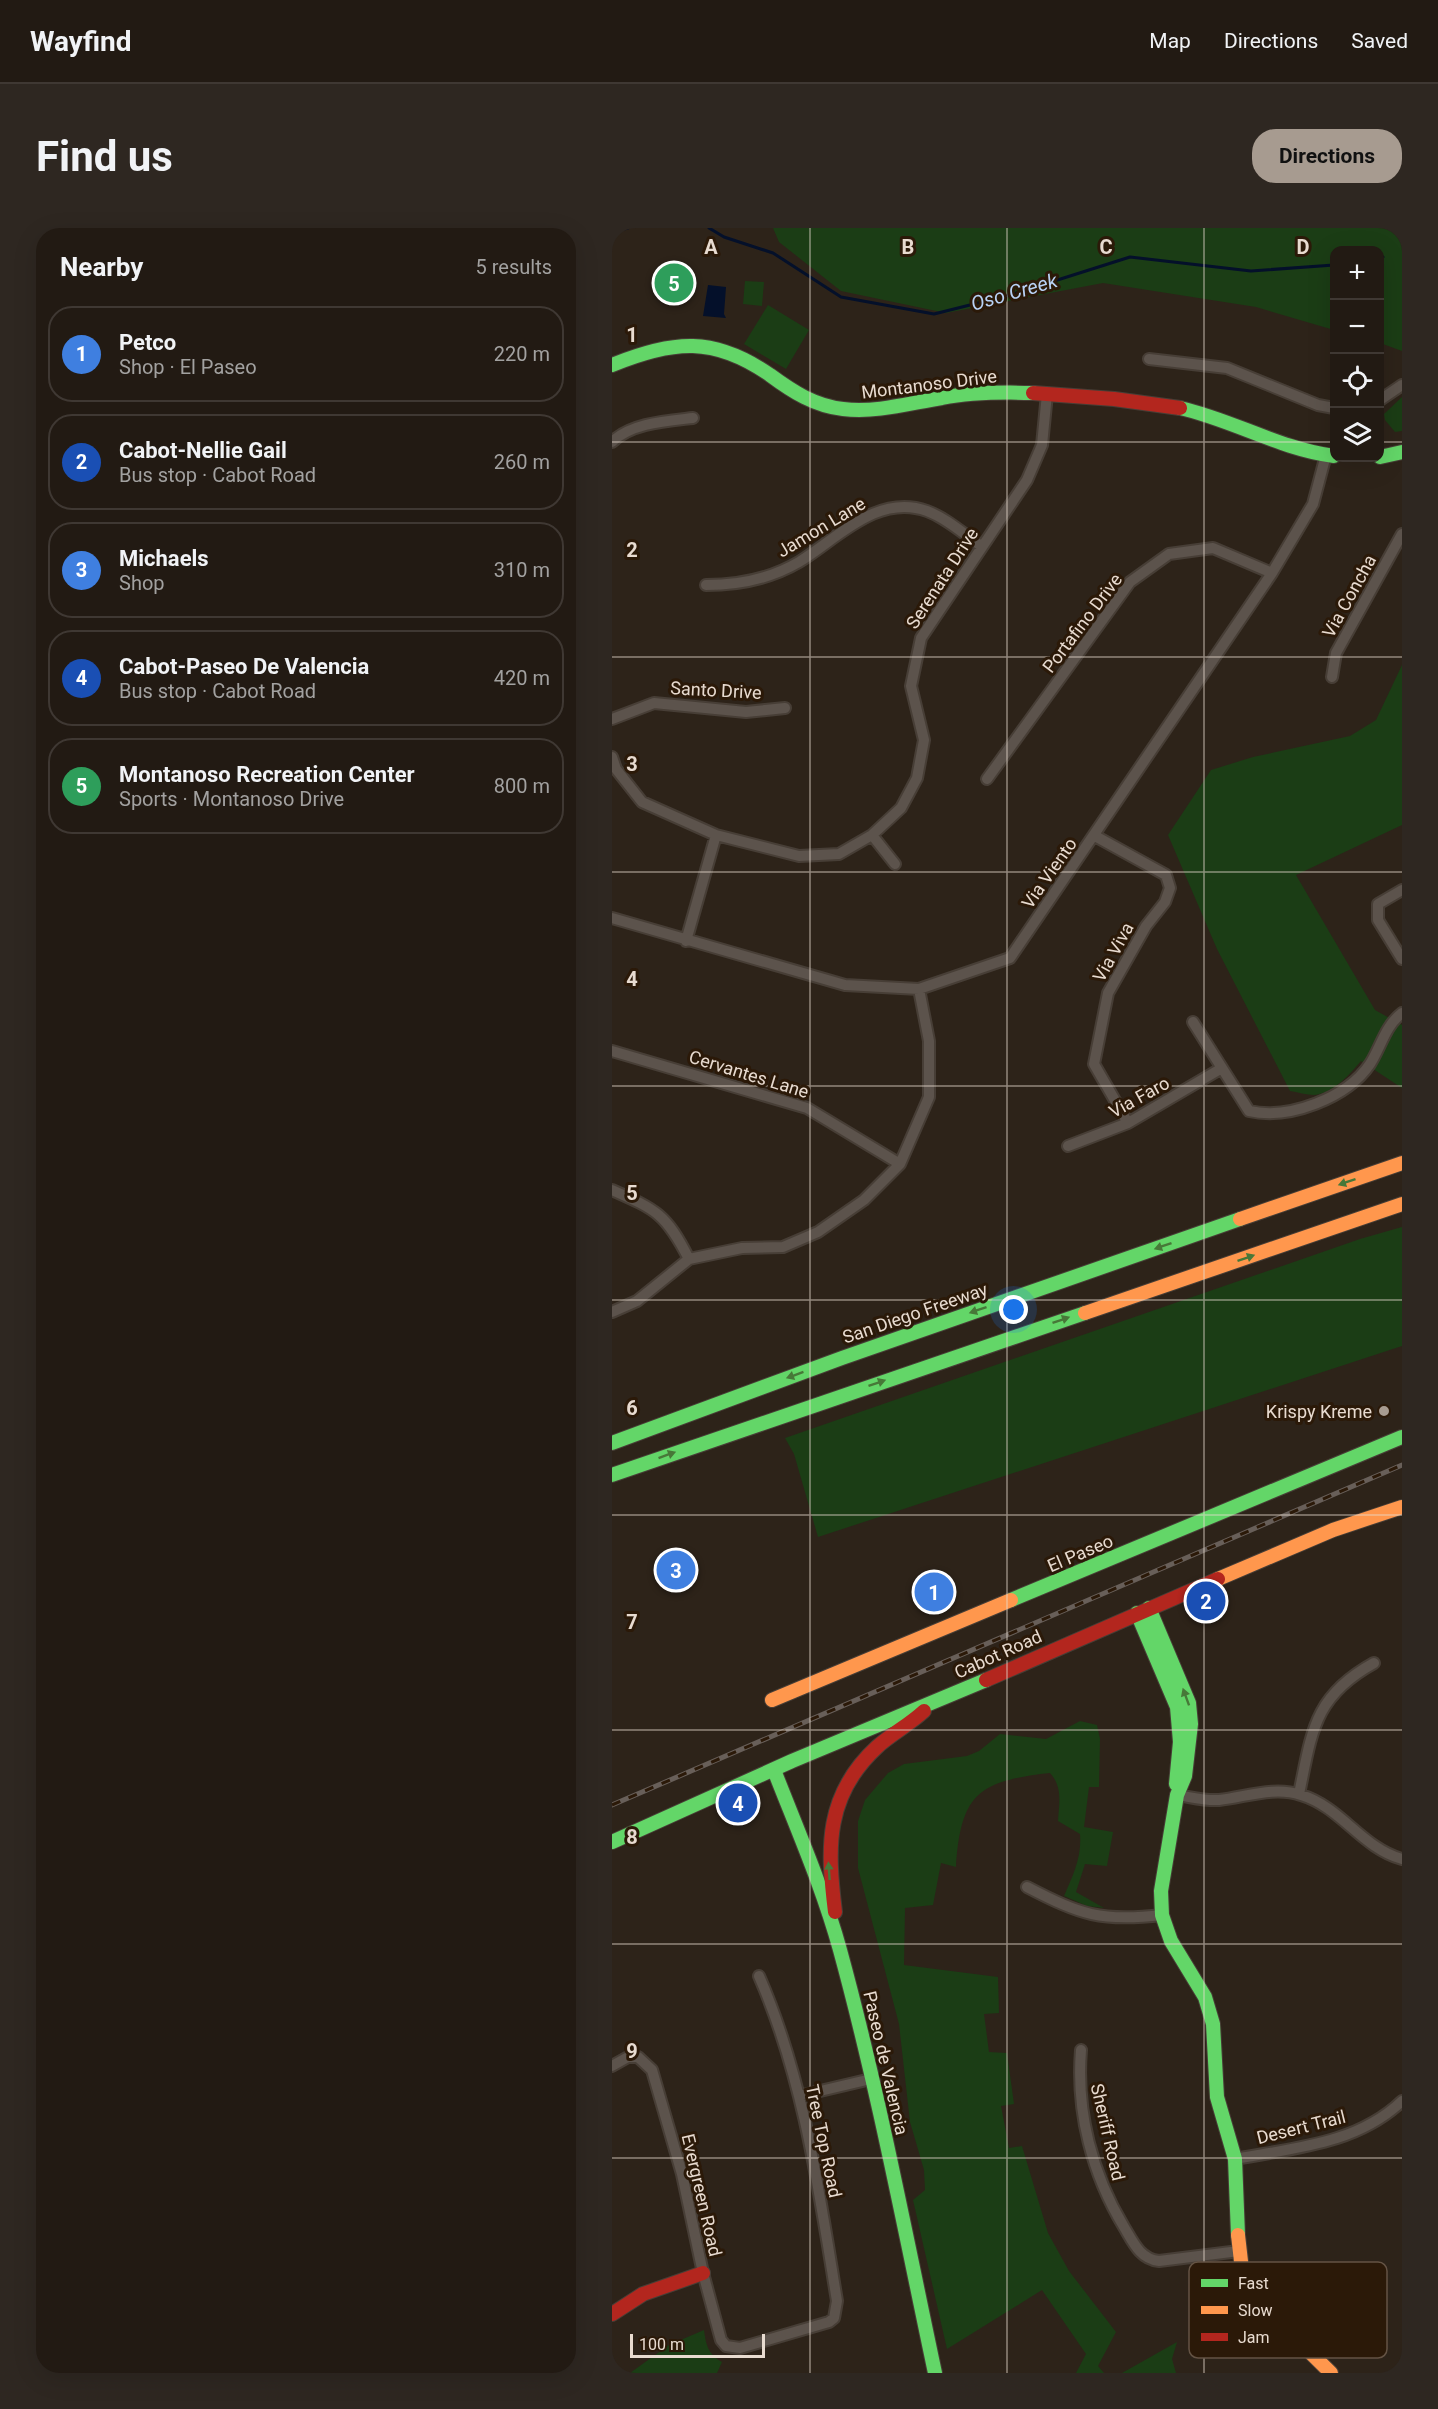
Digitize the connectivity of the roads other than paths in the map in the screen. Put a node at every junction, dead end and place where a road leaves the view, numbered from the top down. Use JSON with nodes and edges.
{"nodes":[{"id":1,"x":1149,"y":359,"type":"dead end"},
{"id":2,"x":612,"y":365,"type":"edge"},
{"id":3,"x":1402,"y":385,"type":"edge"},
{"id":4,"x":1047,"y":394,"type":"junction"},
{"id":5,"x":1384,"y":397,"type":"edge"},
{"id":6,"x":1330,"y":407,"type":"edge"},
{"id":7,"x":693,"y":418,"type":"dead end"},
{"id":8,"x":612,"y":442,"type":"edge"},
{"id":9,"x":1402,"y":452,"type":"edge"},
{"id":10,"x":1330,"y":456,"type":"edge"},
{"id":11,"x":1384,"y":456,"type":"edge"},
{"id":12,"x":1402,"y":534,"type":"edge"},
{"id":13,"x":981,"y":546,"type":"junction"},
{"id":14,"x":1272,"y":573,"type":"junction"},
{"id":15,"x":706,"y":585,"type":"dead end"},
{"id":16,"x":1332,"y":677,"type":"dead end"},
{"id":17,"x":785,"y":708,"type":"dead end"},
{"id":18,"x":612,"y":719,"type":"edge"},
{"id":19,"x":612,"y":757,"type":"edge"},
{"id":20,"x":987,"y":779,"type":"dead end"},
{"id":21,"x":716,"y":835,"type":"junction"},
{"id":22,"x":872,"y":835,"type":"junction"},
{"id":23,"x":1095,"y":836,"type":"junction"},
{"id":24,"x":895,"y":864,"type":"dead end"},
{"id":25,"x":1402,"y":890,"type":"edge"},
{"id":26,"x":612,"y":918,"type":"edge"},
{"id":27,"x":686,"y":940,"type":"junction"},
{"id":28,"x":1402,"y":959,"type":"edge"},
{"id":29,"x":919,"y":989,"type":"junction"},
{"id":30,"x":1402,"y":1013,"type":"edge"},
{"id":31,"x":1193,"y":1022,"type":"dead end"},
{"id":32,"x":612,"y":1051,"type":"edge"},
{"id":33,"x":1222,"y":1068,"type":"junction"},
{"id":34,"x":1128,"y":1123,"type":"junction"},
{"id":35,"x":1068,"y":1146,"type":"dead end"},
{"id":36,"x":1402,"y":1163,"type":"edge"},
{"id":37,"x":900,"y":1164,"type":"junction"},
{"id":38,"x":612,"y":1190,"type":"edge"},
{"id":39,"x":1398,"y":1207,"type":"edge"},
{"id":40,"x":689,"y":1259,"type":"junction"},
{"id":41,"x":612,"y":1312,"type":"edge"},
{"id":42,"x":1402,"y":1437,"type":"edge"},
{"id":43,"x":612,"y":1443,"type":"edge"},
{"id":44,"x":612,"y":1475,"type":"edge"},
{"id":45,"x":1402,"y":1507,"type":"edge"},
{"id":46,"x":1143,"y":1611,"type":"junction"},
{"id":47,"x":1374,"y":1663,"type":"dead end"},
{"id":48,"x":772,"y":1700,"type":"dead end"},
{"id":49,"x":929,"y":1705,"type":"junction"},
{"id":50,"x":774,"y":1770,"type":"junction"},
{"id":51,"x":1299,"y":1794,"type":"junction"},
{"id":52,"x":1177,"y":1795,"type":"junction"},
{"id":53,"x":612,"y":1842,"type":"edge"},
{"id":54,"x":1402,"y":1859,"type":"edge"},
{"id":55,"x":1027,"y":1887,"type":"dead end"},
{"id":56,"x":1162,"y":1915,"type":"junction"},
{"id":57,"x":840,"y":1949,"type":"junction"},
{"id":58,"x":759,"y":1976,"type":"dead end"},
{"id":59,"x":1082,"y":2050,"type":"dead end"},
{"id":60,"x":612,"y":2066,"type":"edge"},
{"id":61,"x":871,"y":2079,"type":"junction"},
{"id":62,"x":799,"y":2096,"type":"junction"},
{"id":63,"x":1402,"y":2101,"type":"edge"},
{"id":64,"x":1235,"y":2159,"type":"junction"},
{"id":65,"x":1239,"y":2251,"type":"junction"},
{"id":66,"x":1242,"y":2262,"type":"edge"},
{"id":67,"x":703,"y":2273,"type":"junction"},
{"id":68,"x":612,"y":2314,"type":"edge"},
{"id":69,"x":726,"y":2346,"type":"joint"},
{"id":70,"x":1316,"y":2358,"type":"edge"},
{"id":71,"x":935,"y":2373,"type":"edge"},
{"id":72,"x":1331,"y":2373,"type":"edge"}],
"edges":[{"from":1,"to":6,"type":"street"},
{"from":2,"to":4,"type":"main road","name":"Montanoso Drive"},
{"from":3,"to":5,"type":"street"},
{"from":4,"to":10,"type":"main road","name":"Montanoso Drive"},
{"from":4,"to":13,"type":"street","name":"Serenata Drive"},
{"from":7,"to":8,"type":"street"},
{"from":9,"to":11,"type":"main road"},
{"from":10,"to":14,"type":"street","name":"Via Viento"},
{"from":12,"to":16,"type":"street","name":"Via Concha"},
{"from":13,"to":15,"type":"street","name":"Jamon Lane"},
{"from":13,"to":22,"type":"street","name":"Serenata Drive"},
{"from":14,"to":20,"type":"street","name":"Portafino Drive"},
{"from":14,"to":23,"type":"street","name":"Via Viento"},
{"from":17,"to":18,"type":"street","name":"Santo Drive"},
{"from":19,"to":21,"type":"street","name":"Serenata Drive"},
{"from":21,"to":22,"type":"street","name":"Serenata Drive"},
{"from":21,"to":27,"type":"street"},
{"from":22,"to":24,"type":"street"},
{"from":23,"to":29,"type":"street","name":"Via Viento"},
{"from":23,"to":34,"type":"street","name":"Via Viva"},
{"from":25,"to":28,"type":"street"},
{"from":26,"to":27,"type":"street","name":"Via Viento"},
{"from":27,"to":29,"type":"street","name":"Via Viento"},
{"from":29,"to":37,"type":"street"},
{"from":30,"to":33,"type":"street"},
{"from":31,"to":33,"type":"street"},
{"from":32,"to":37,"type":"street","name":"Cervantes Lane"},
{"from":33,"to":34,"type":"street","name":"Via Faro"},
{"from":34,"to":35,"type":"street","name":"Via Faro"},
{"from":36,"to":43,"type":"main road","name":"San Diego Freeway","one_way":true},
{"from":37,"to":40,"type":"street"},
{"from":38,"to":40,"type":"street"},
{"from":44,"to":39,"type":"main road","one_way":true},
{"from":40,"to":41,"type":"street"},
{"from":42,"to":48,"type":"main road","name":"El Paseo"},
{"from":45,"to":46,"type":"main road","name":"Cabot Road"},
{"from":46,"to":49,"type":"main road","name":"Cabot Road"},
{"from":46,"to":52,"type":"main road"},
{"from":47,"to":51,"type":"street"},
{"from":49,"to":50,"type":"main road","name":"Cabot Road"},
{"from":57,"to":49,"type":"main road","one_way":true},
{"from":50,"to":53,"type":"main road","name":"Cabot Road"},
{"from":50,"to":57,"type":"main road","name":"Paseo de Valencia"},
{"from":51,"to":52,"type":"street"},
{"from":51,"to":54,"type":"street"},
{"from":52,"to":56,"type":"main road"},
{"from":55,"to":56,"type":"street"},
{"from":56,"to":64,"type":"main road"},
{"from":57,"to":61,"type":"main road","name":"Paseo de Valencia"},
{"from":58,"to":62,"type":"street","name":"Tree Top Road"},
{"from":59,"to":65,"type":"street","name":"Sheriff Road"},
{"from":60,"to":67,"type":"street","name":"Evergreen Road"},
{"from":61,"to":62,"type":"street"},
{"from":61,"to":71,"type":"main road","name":"Paseo de Valencia"},
{"from":62,"to":69,"type":"street","name":"Tree Top Road"},
{"from":63,"to":64,"type":"street","name":"Desert Trail"},
{"from":64,"to":65,"type":"main road"},
{"from":65,"to":66,"type":"main road"},
{"from":67,"to":68,"type":"main road"},
{"from":67,"to":69,"type":"street","name":"Evergreen Road"},
{"from":70,"to":72,"type":"main road"}]}
